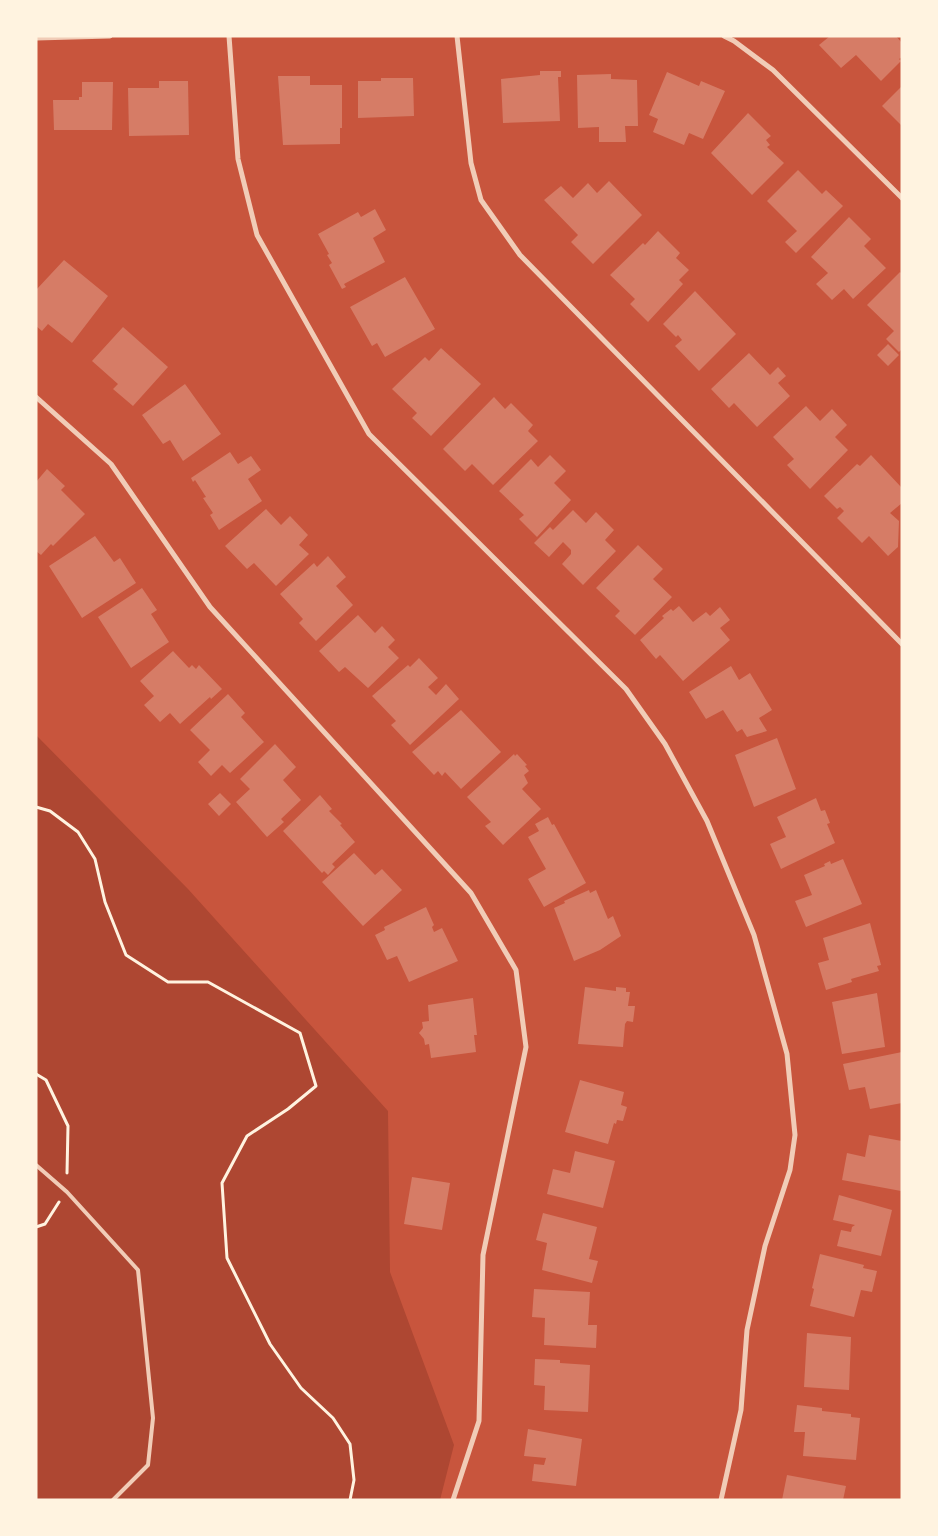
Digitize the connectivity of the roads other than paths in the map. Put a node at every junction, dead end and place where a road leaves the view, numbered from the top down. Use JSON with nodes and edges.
{"nodes":[{"id":1,"x":110,"y":36,"type":"edge"},
{"id":2,"x":229,"y":36,"type":"edge"},
{"id":3,"x":457,"y":36,"type":"edge"},
{"id":4,"x":724,"y":36,"type":"edge"},
{"id":5,"x":36,"y":38,"type":"edge"},
{"id":6,"x":902,"y":198,"type":"edge"},
{"id":7,"x":36,"y":397,"type":"edge"},
{"id":8,"x":902,"y":644,"type":"edge"},
{"id":9,"x":36,"y":1165,"type":"edge"},
{"id":10,"x":113,"y":1500,"type":"edge"},
{"id":11,"x":454,"y":1500,"type":"edge"},
{"id":12,"x":722,"y":1500,"type":"edge"}],
"edges":[{"from":1,"to":5,"type":"street"},
{"from":2,"to":12,"type":"street"},
{"from":3,"to":8,"type":"street"},
{"from":4,"to":6,"type":"street"},
{"from":7,"to":11,"type":"street"},
{"from":9,"to":10,"type":"lane"}]}
